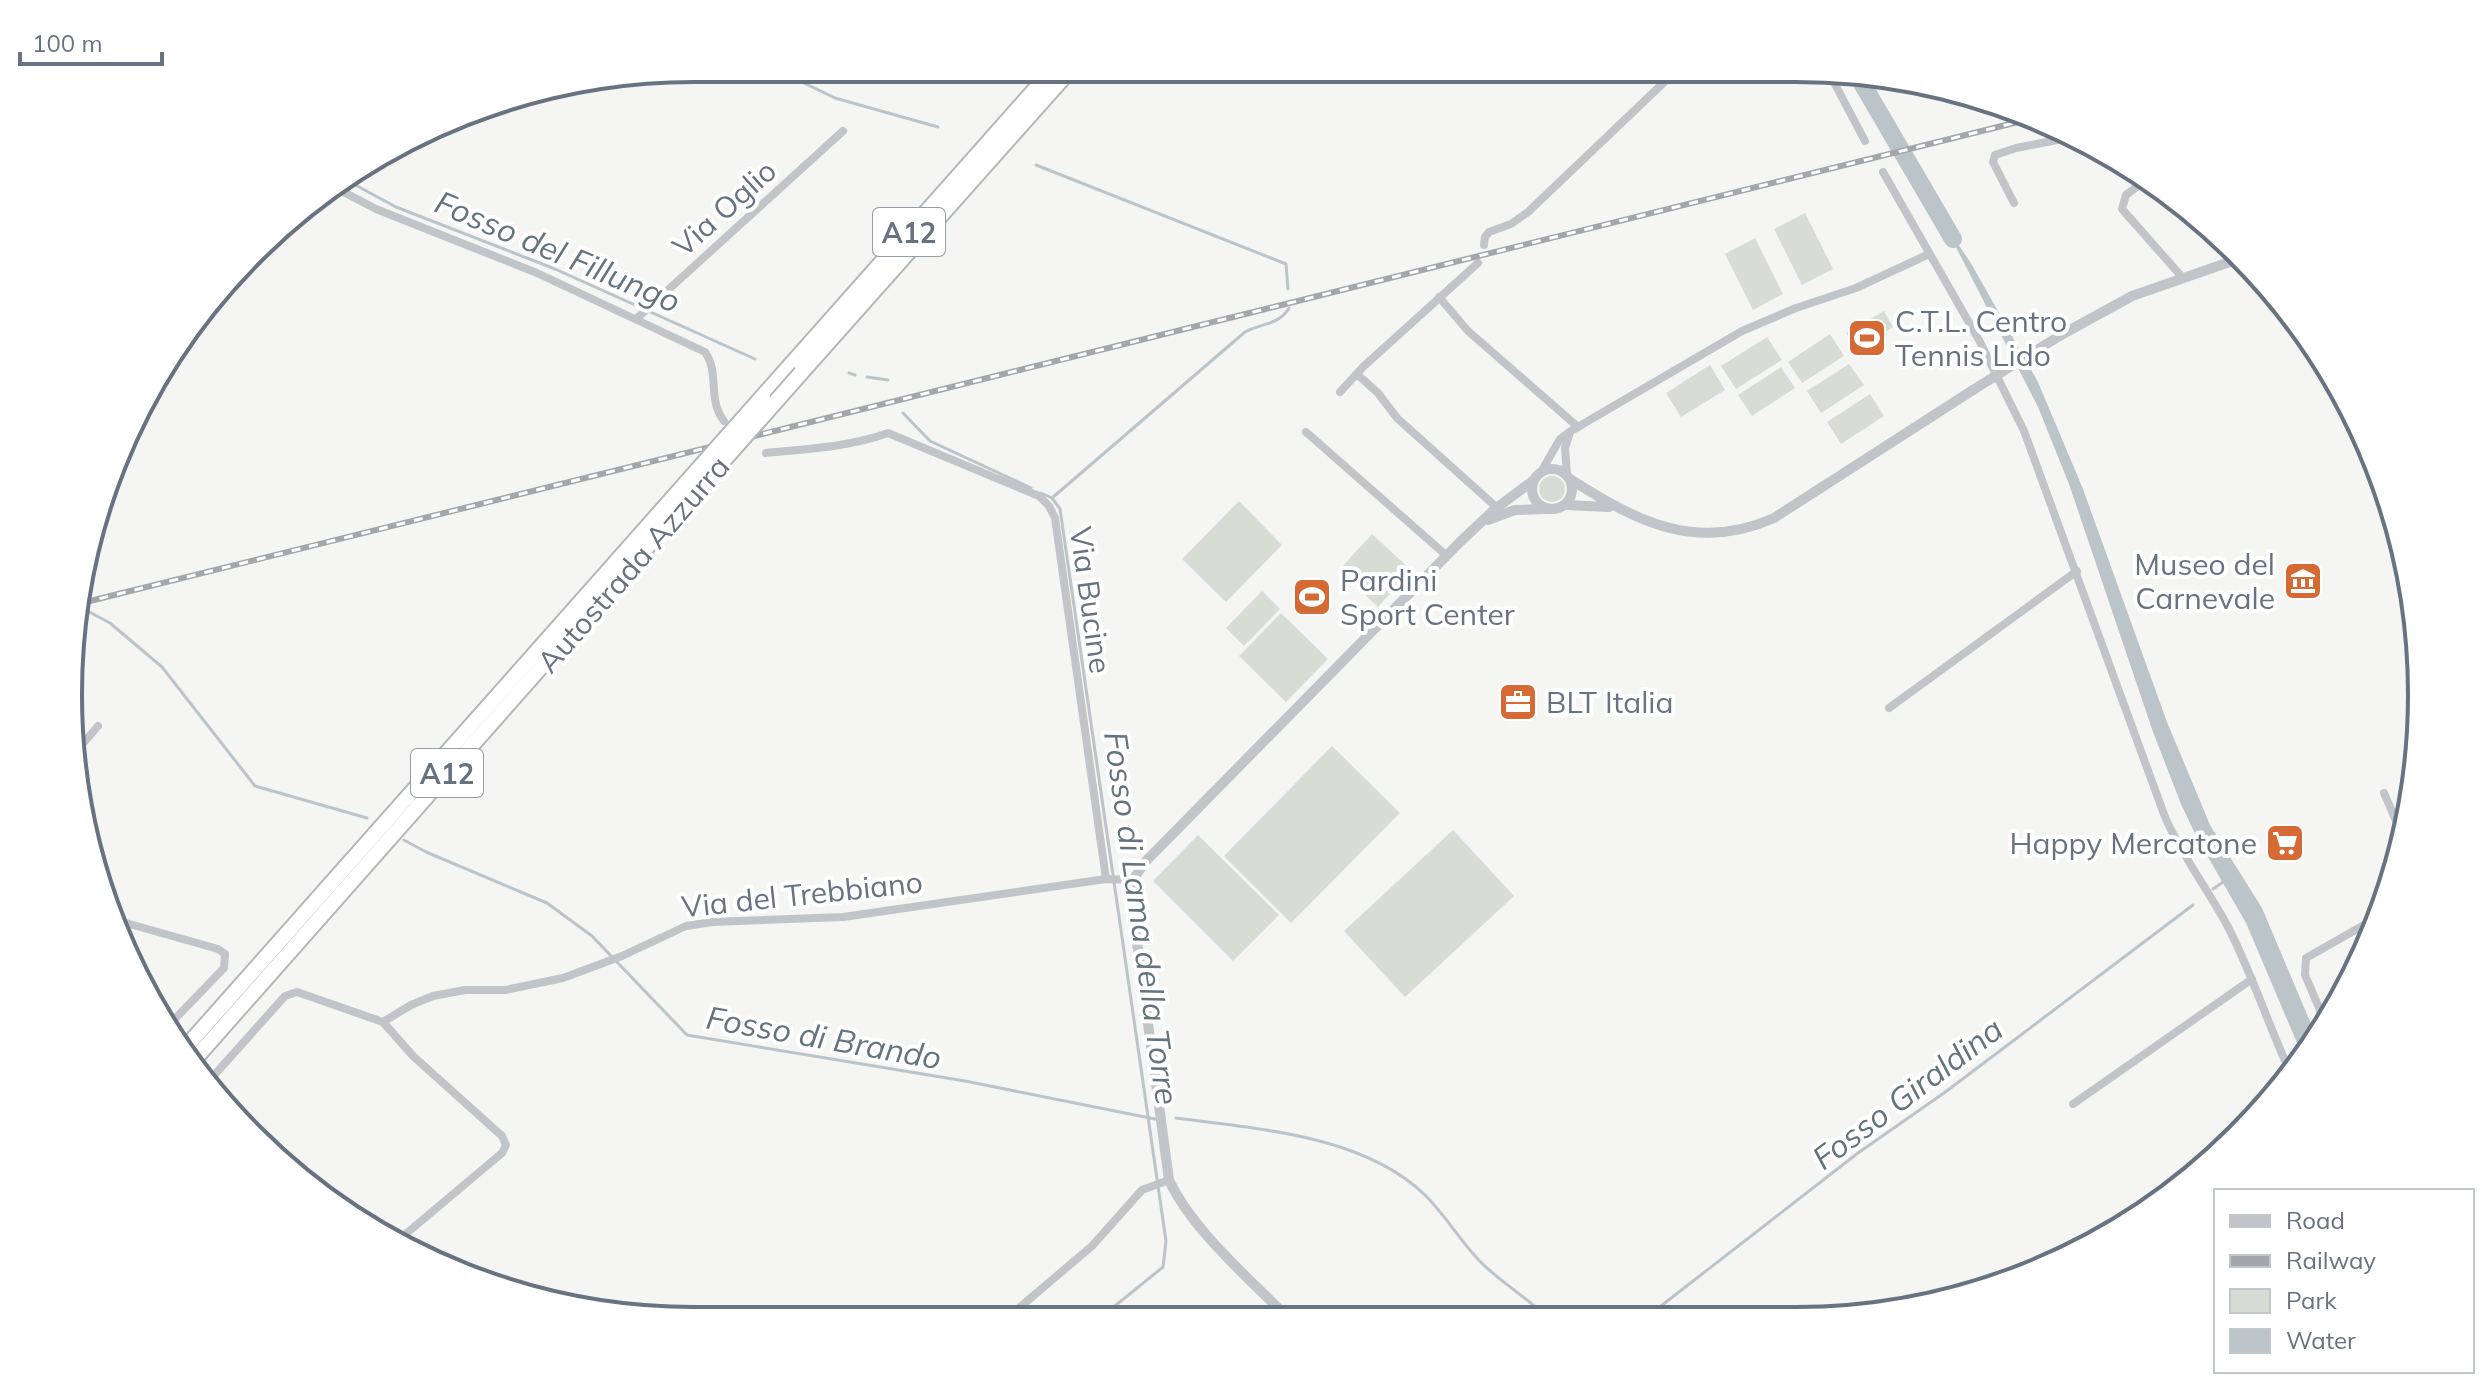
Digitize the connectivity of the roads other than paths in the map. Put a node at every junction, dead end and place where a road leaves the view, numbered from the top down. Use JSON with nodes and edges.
{"nodes":[{"id":1,"x":1042,"y":82,"type":"edge"},
{"id":2,"x":1060,"y":82,"type":"edge"},
{"id":3,"x":1664,"y":82,"type":"edge"},
{"id":4,"x":1834,"y":83,"type":"edge"},
{"id":5,"x":843,"y":131,"type":"dead end"},
{"id":6,"x":2056,"y":140,"type":"edge"},
{"id":7,"x":1865,"y":141,"type":"dead end"},
{"id":8,"x":1883,"y":172,"type":"dead end"},
{"id":9,"x":2138,"y":186,"type":"edge"},
{"id":10,"x":344,"y":192,"type":"edge"},
{"id":11,"x":2014,"y":203,"type":"dead end"},
{"id":12,"x":1484,"y":245,"type":"dead end"},
{"id":13,"x":1929,"y":254,"type":"junction"},
{"id":14,"x":2230,"y":262,"type":"edge"},
{"id":15,"x":1478,"y":263,"type":"dead end"},
{"id":16,"x":2182,"y":277,"type":"junction"},
{"id":17,"x":1439,"y":297,"type":"junction"},
{"id":18,"x":639,"y":316,"type":"junction"},
{"id":19,"x":1358,"y":375,"type":"junction"},
{"id":20,"x":1340,"y":392,"type":"dead end"},
{"id":21,"x":724,"y":421,"type":"dead end"},
{"id":22,"x":1574,"y":429,"type":"junction"},
{"id":23,"x":1306,"y":432,"type":"dead end"},
{"id":24,"x":766,"y":453,"type":"dead end"},
{"id":25,"x":1537,"y":476,"type":"junction"},
{"id":26,"x":1568,"y":477,"type":"junction"},
{"id":27,"x":1566,"y":505,"type":"junction"},
{"id":28,"x":1615,"y":508,"type":"junction"},
{"id":29,"x":1495,"y":509,"type":"junction"},
{"id":30,"x":1546,"y":509,"type":"junction"},
{"id":31,"x":1479,"y":525,"type":"junction"},
{"id":32,"x":1447,"y":556,"type":"junction"},
{"id":33,"x":2077,"y":571,"type":"junction"},
{"id":34,"x":1889,"y":708,"type":"dead end"},
{"id":35,"x":98,"y":726,"type":"dead end"},
{"id":36,"x":84,"y":743,"type":"edge"},
{"id":37,"x":2384,"y":793,"type":"dead end"},
{"id":38,"x":2395,"y":818,"type":"edge"},
{"id":39,"x":1109,"y":880,"type":"junction"},
{"id":40,"x":1128,"y":880,"type":"junction"},
{"id":41,"x":127,"y":923,"type":"edge"},
{"id":42,"x":2362,"y":926,"type":"edge"},
{"id":43,"x":2252,"y":979,"type":"junction"},
{"id":44,"x":2320,"y":1010,"type":"edge"},
{"id":45,"x":175,"y":1019,"type":"edge"},
{"id":46,"x":383,"y":1022,"type":"junction"},
{"id":47,"x":190,"y":1042,"type":"edge"},
{"id":48,"x":199,"y":1054,"type":"edge"},
{"id":49,"x":2286,"y":1061,"type":"edge"},
{"id":50,"x":215,"y":1074,"type":"edge"},
{"id":51,"x":2073,"y":1104,"type":"dead end"},
{"id":52,"x":1166,"y":1180,"type":"junction"},
{"id":53,"x":405,"y":1234,"type":"edge"},
{"id":54,"x":1020,"y":1307,"type":"edge"},
{"id":55,"x":1277,"y":1307,"type":"edge"}],
"edges":[{"from":1,"to":47,"type":"highway","name":"Autostrada Azzurra","number":"A12","bridge":true},
{"from":2,"to":48,"type":"highway","name":"Autostrada Azzurra","number":"A12","bridge":true},
{"from":3,"to":12,"type":"street"},
{"from":4,"to":7,"type":"street"},
{"from":5,"to":18,"type":"street","name":"Via Oglio"},
{"from":6,"to":11,"type":"street"},
{"from":8,"to":13,"type":"street"},
{"from":9,"to":16,"type":"street"},
{"from":10,"to":18,"type":"street"},
{"from":13,"to":22,"type":"street"},
{"from":13,"to":33,"type":"street"},
{"from":14,"to":16,"type":"street"},
{"from":15,"to":17,"type":"street"},
{"from":16,"to":28,"type":"street","bridge":true},
{"from":17,"to":19,"type":"street"},
{"from":17,"to":22,"type":"street"},
{"from":18,"to":21,"type":"street"},
{"from":19,"to":20,"type":"street"},
{"from":19,"to":29,"type":"street"},
{"from":22,"to":25,"type":"street"},
{"from":22,"to":26,"type":"street"},
{"from":23,"to":32,"type":"street"},
{"from":24,"to":39,"type":"street","name":"Via Bucine"},
{"from":25,"to":26,"type":"street"},
{"from":25,"to":29,"type":"street"},
{"from":25,"to":30,"type":"street"},
{"from":26,"to":27,"type":"street"},
{"from":26,"to":28,"type":"street"},
{"from":27,"to":28,"type":"street"},
{"from":27,"to":30,"type":"street"},
{"from":29,"to":31,"type":"street"},
{"from":30,"to":31,"type":"street"},
{"from":31,"to":32,"type":"street"},
{"from":32,"to":40,"type":"street"},
{"from":33,"to":34,"type":"street"},
{"from":33,"to":43,"type":"street"},
{"from":35,"to":36,"type":"street"},
{"from":37,"to":38,"type":"street"},
{"from":39,"to":40,"type":"street","name":"Via del Trebbiano"},
{"from":39,"to":46,"type":"street","name":"Via del Trebbiano"},
{"from":40,"to":52,"type":"street"},
{"from":41,"to":45,"type":"street"},
{"from":42,"to":44,"type":"street"},
{"from":43,"to":49,"type":"street"},
{"from":43,"to":51,"type":"street"},
{"from":46,"to":50,"type":"street"},
{"from":46,"to":53,"type":"street"},
{"from":52,"to":54,"type":"street"},
{"from":52,"to":55,"type":"street"}]}
